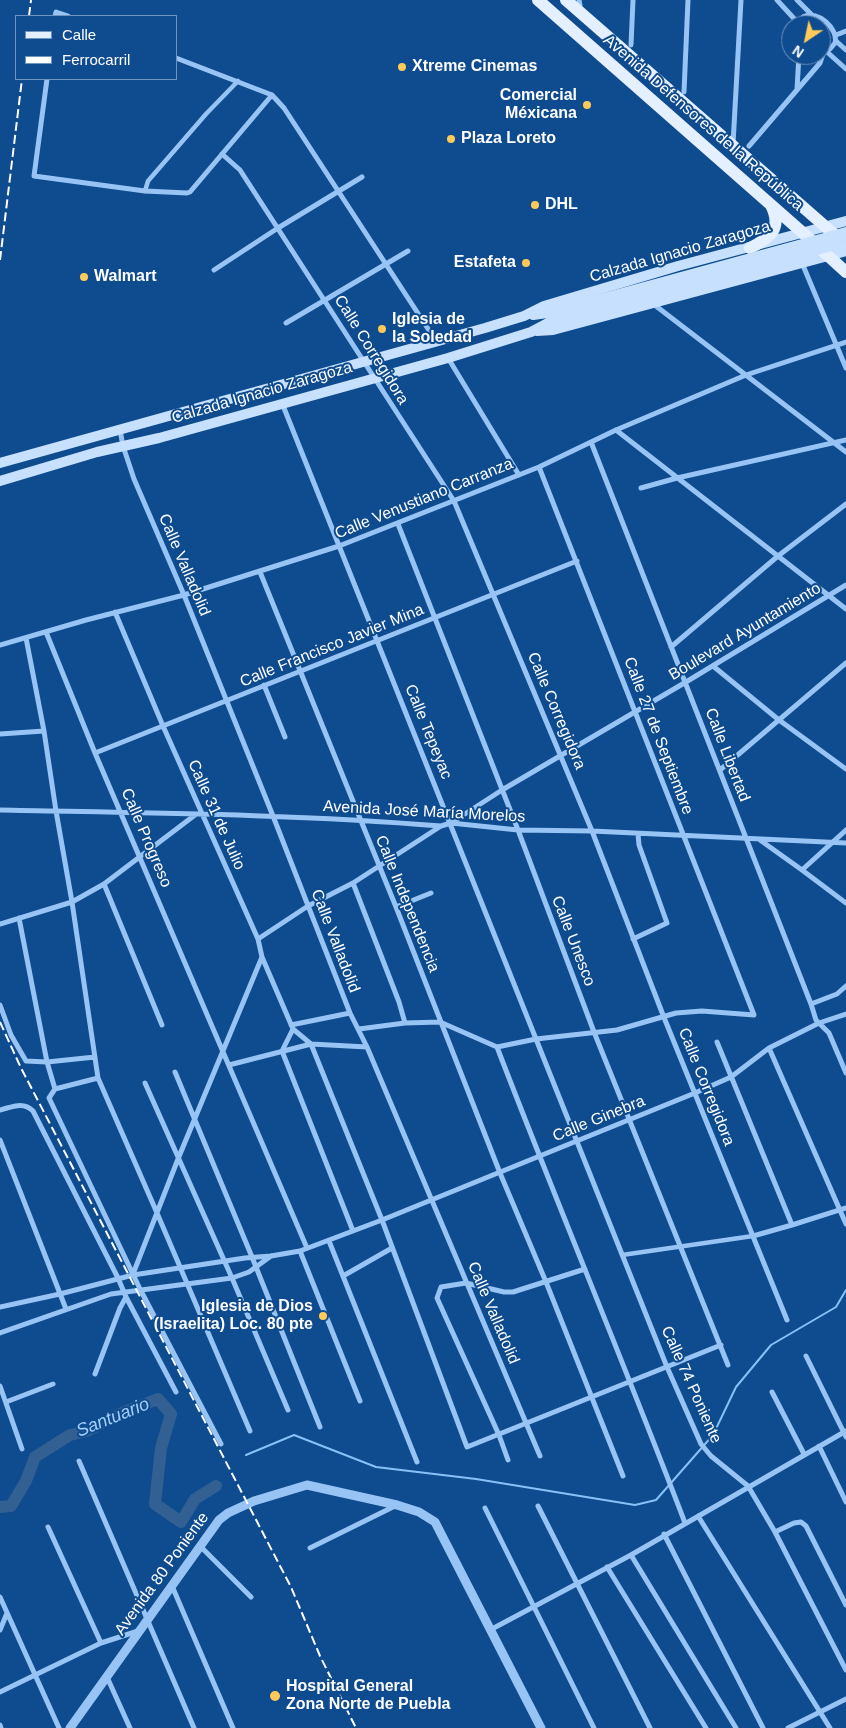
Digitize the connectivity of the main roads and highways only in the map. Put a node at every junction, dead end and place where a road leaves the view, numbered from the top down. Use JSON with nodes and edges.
{"nodes":[{"id":1,"x":538,"y":0,"type":"edge"},
{"id":2,"x":566,"y":0,"type":"edge"},
{"id":3,"x":770,"y":203,"type":"junction"},
{"id":4,"x":846,"y":221,"type":"edge"},
{"id":5,"x":825,"y":227,"type":"junction"},
{"id":6,"x":803,"y":232,"type":"junction"},
{"id":7,"x":846,"y":232,"type":"edge"},
{"id":8,"x":846,"y":244,"type":"edge"},
{"id":9,"x":750,"y":248,"type":"junction"},
{"id":10,"x":846,"y":251,"type":"edge"},
{"id":11,"x":718,"y":255,"type":"junction"},
{"id":12,"x":828,"y":257,"type":"junction"},
{"id":13,"x":846,"y":272,"type":"edge"},
{"id":14,"x":725,"y":283,"type":"junction"},
{"id":15,"x":594,"y":305,"type":"junction"},
{"id":16,"x":524,"y":316,"type":"junction"},
{"id":17,"x":531,"y":332,"type":"junction"},
{"id":18,"x":117,"y":431,"type":"junction"},
{"id":19,"x":98,"y":452,"type":"junction"},
{"id":20,"x":0,"y":463,"type":"edge"},
{"id":21,"x":0,"y":481,"type":"edge"}],
"edges":[{"from":1,"to":3,"type":"main road","name":"Avenida Defensores de la República"},
{"from":2,"to":5,"type":"main road","name":"Avenida Defensores de la República"},
{"from":3,"to":6,"type":"main road","name":"Avenida Defensores de la República"},
{"from":3,"to":9,"type":"main road"},
{"from":4,"to":5,"type":"main road","name":"Calzada Ignacio Zaragoza"},
{"from":5,"to":6,"type":"main road","name":"Calzada Ignacio Zaragoza"},
{"from":5,"to":8,"type":"main road","name":"Avenida Defensores de la República"},
{"from":6,"to":9,"type":"main road","name":"Calzada Ignacio Zaragoza"},
{"from":6,"to":12,"type":"main road","name":"Avenida Defensores de la República"},
{"from":7,"to":15,"type":"main road","name":"Calzada Ignacio Zaragoza","bridge":true},
{"from":8,"to":15,"type":"main road","name":"Calzada Ignacio Zaragoza","bridge":true},
{"from":9,"to":11,"type":"main road","name":"Calzada Ignacio Zaragoza"},
{"from":10,"to":12,"type":"main road","name":"Calzada Ignacio Zaragoza"},
{"from":11,"to":14,"type":"main road"},
{"from":11,"to":16,"type":"main road","name":"Calzada Ignacio Zaragoza"},
{"from":12,"to":13,"type":"main road","name":"Avenida Defensores de la República"},
{"from":12,"to":14,"type":"main road","name":"Calzada Ignacio Zaragoza"},
{"from":14,"to":17,"type":"main road","name":"Calzada Ignacio Zaragoza"},
{"from":15,"to":16,"type":"main road","name":"Calzada Ignacio Zaragoza"},
{"from":15,"to":17,"type":"main road","name":"Calzada Ignacio Zaragoza"},
{"from":16,"to":18,"type":"main road","name":"Calzada Ignacio Zaragoza"},
{"from":17,"to":19,"type":"main road","name":"Calzada Ignacio Zaragoza"},
{"from":18,"to":19,"type":"main road"},
{"from":18,"to":20,"type":"main road","name":"Calzada Ignacio Zaragoza"},
{"from":19,"to":21,"type":"main road","name":"Calzada Ignacio Zaragoza"}]}
